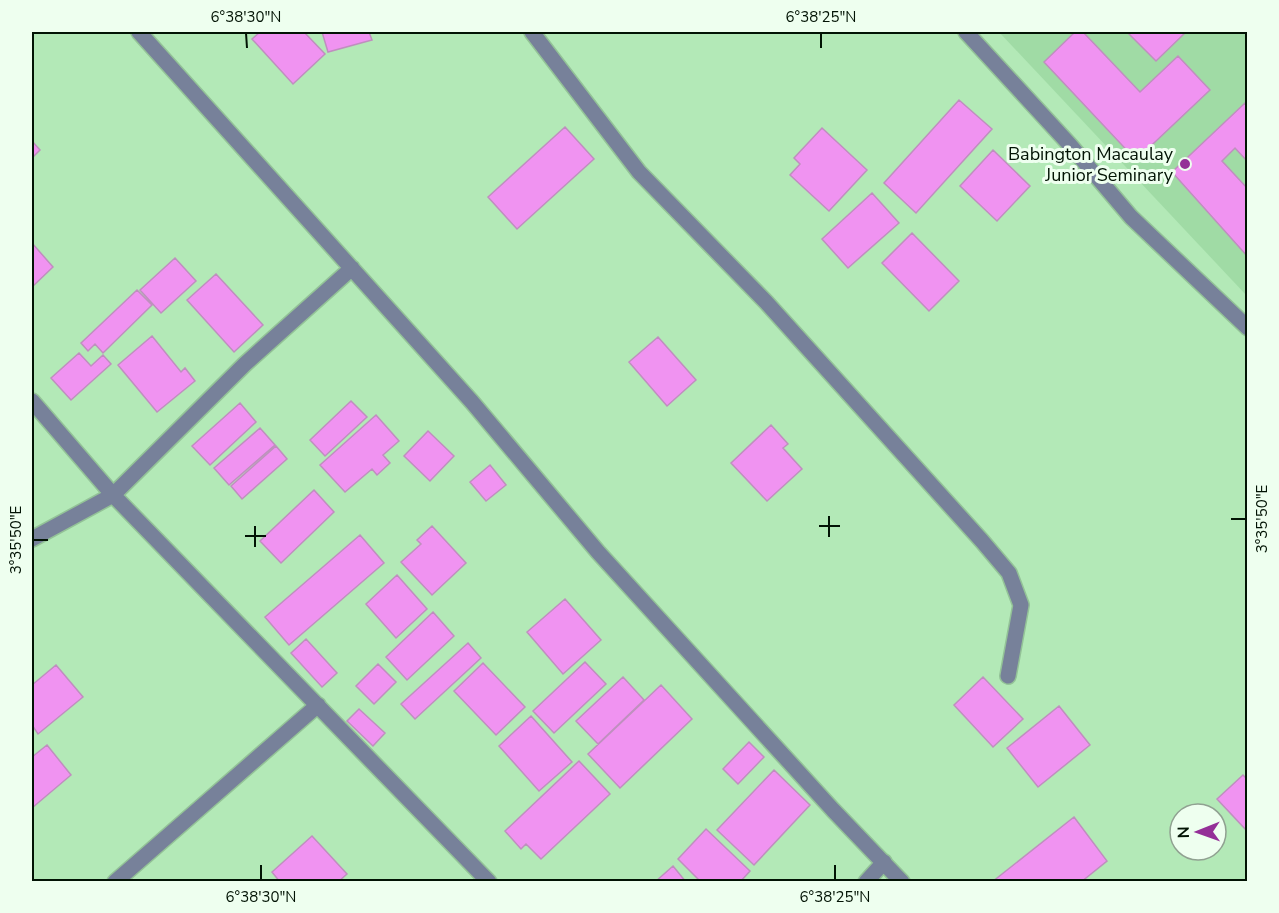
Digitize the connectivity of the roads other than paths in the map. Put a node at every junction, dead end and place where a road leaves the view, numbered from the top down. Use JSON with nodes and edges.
{"nodes":[{"id":1,"x":139,"y":32,"type":"edge"},
{"id":2,"x":532,"y":32,"type":"edge"},
{"id":3,"x":966,"y":32,"type":"edge"},
{"id":4,"x":352,"y":268,"type":"junction"},
{"id":5,"x":1248,"y":328,"type":"edge"},
{"id":6,"x":32,"y":401,"type":"edge"},
{"id":7,"x":113,"y":495,"type":"junction"},
{"id":8,"x":32,"y":539,"type":"edge"},
{"id":9,"x":1008,"y":675,"type":"dead end"},
{"id":10,"x":318,"y":705,"type":"junction"},
{"id":11,"x":884,"y":862,"type":"junction"},
{"id":12,"x":115,"y":882,"type":"edge"},
{"id":13,"x":489,"y":882,"type":"edge"},
{"id":14,"x":866,"y":882,"type":"edge"},
{"id":15,"x":902,"y":882,"type":"edge"}],
"edges":[{"from":1,"to":4,"type":"street"},
{"from":2,"to":9,"type":"street"},
{"from":3,"to":5,"type":"street"},
{"from":4,"to":7,"type":"street"},
{"from":4,"to":11,"type":"street"},
{"from":6,"to":7,"type":"street"},
{"from":7,"to":8,"type":"street"},
{"from":7,"to":10,"type":"street"},
{"from":10,"to":12,"type":"street"},
{"from":10,"to":13,"type":"street"},
{"from":11,"to":14,"type":"street"},
{"from":11,"to":15,"type":"street"}]}
